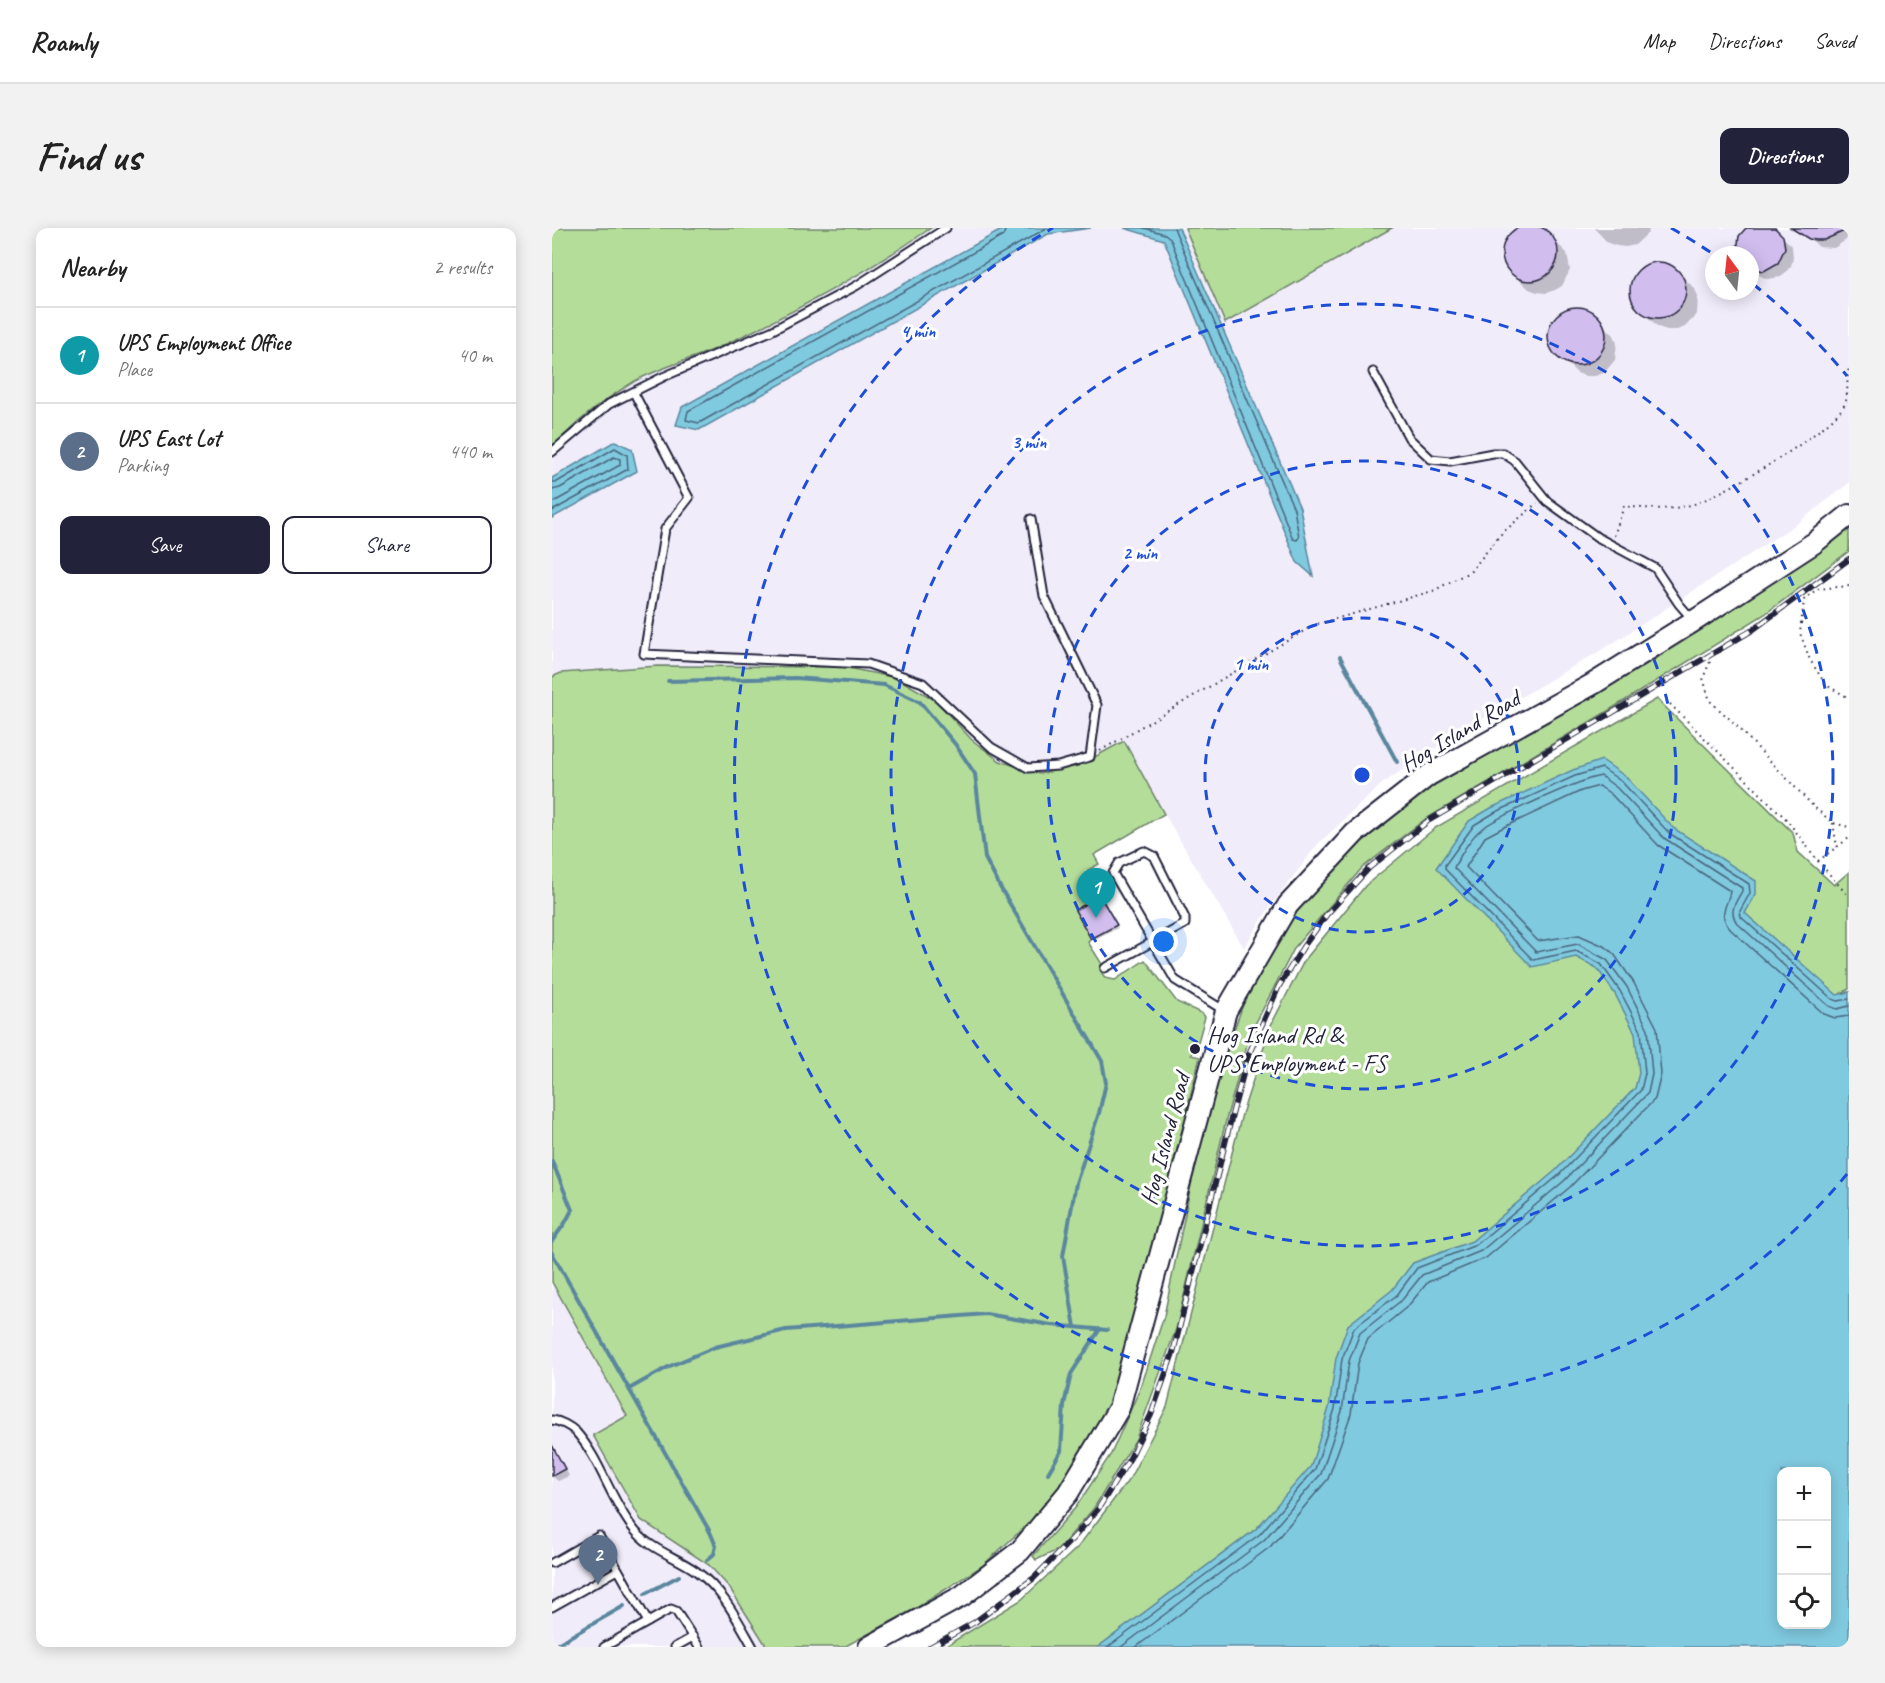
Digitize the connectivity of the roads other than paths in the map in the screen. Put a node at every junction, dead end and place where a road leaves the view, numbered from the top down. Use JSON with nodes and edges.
{"nodes":[{"id":1,"x":946,"y":228,"type":"edge"},
{"id":2,"x":1373,"y":372,"type":"dead end"},
{"id":3,"x":634,"y":393,"type":"junction"},
{"id":4,"x":552,"y":452,"type":"edge"},
{"id":5,"x":1849,"y":515,"type":"edge"},
{"id":6,"x":1031,"y":519,"type":"dead end"},
{"id":7,"x":1694,"y":621,"type":"junction"},
{"id":8,"x":1153,"y":942,"type":"junction"},
{"id":9,"x":1105,"y":968,"type":"dead end"},
{"id":10,"x":1226,"y":1011,"type":"junction"},
{"id":11,"x":552,"y":1420,"type":"edge"},
{"id":12,"x":552,"y":1563,"type":"edge"},
{"id":13,"x":618,"y":1570,"type":"junction"},
{"id":14,"x":552,"y":1607,"type":"edge"},
{"id":15,"x":648,"y":1622,"type":"junction"},
{"id":16,"x":693,"y":1637,"type":"junction"},
{"id":17,"x":604,"y":1647,"type":"edge"},
{"id":18,"x":675,"y":1647,"type":"edge"},
{"id":19,"x":699,"y":1647,"type":"edge"},
{"id":20,"x":753,"y":1647,"type":"edge"},
{"id":21,"x":869,"y":1647,"type":"edge"}],
"edges":[{"from":1,"to":3,"type":"lane"},
{"from":2,"to":7,"type":"lane"},
{"from":3,"to":4,"type":"lane"},
{"from":3,"to":6,"type":"lane"},
{"from":5,"to":7,"type":"street","name":"Hog Island Road"},
{"from":7,"to":10,"type":"street","name":"Hog Island Road"},
{"from":8,"to":8,"type":"lane"},
{"from":8,"to":9,"type":"lane"},
{"from":8,"to":10,"type":"lane"},
{"from":10,"to":21,"type":"street","name":"Hog Island Road"},
{"from":11,"to":20,"type":"lane"},
{"from":12,"to":13,"type":"lane"},
{"from":13,"to":14,"type":"lane"},
{"from":13,"to":15,"type":"lane"},
{"from":15,"to":16,"type":"lane"},
{"from":15,"to":17,"type":"lane"},
{"from":16,"to":18,"type":"lane"},
{"from":16,"to":19,"type":"lane"}]}
